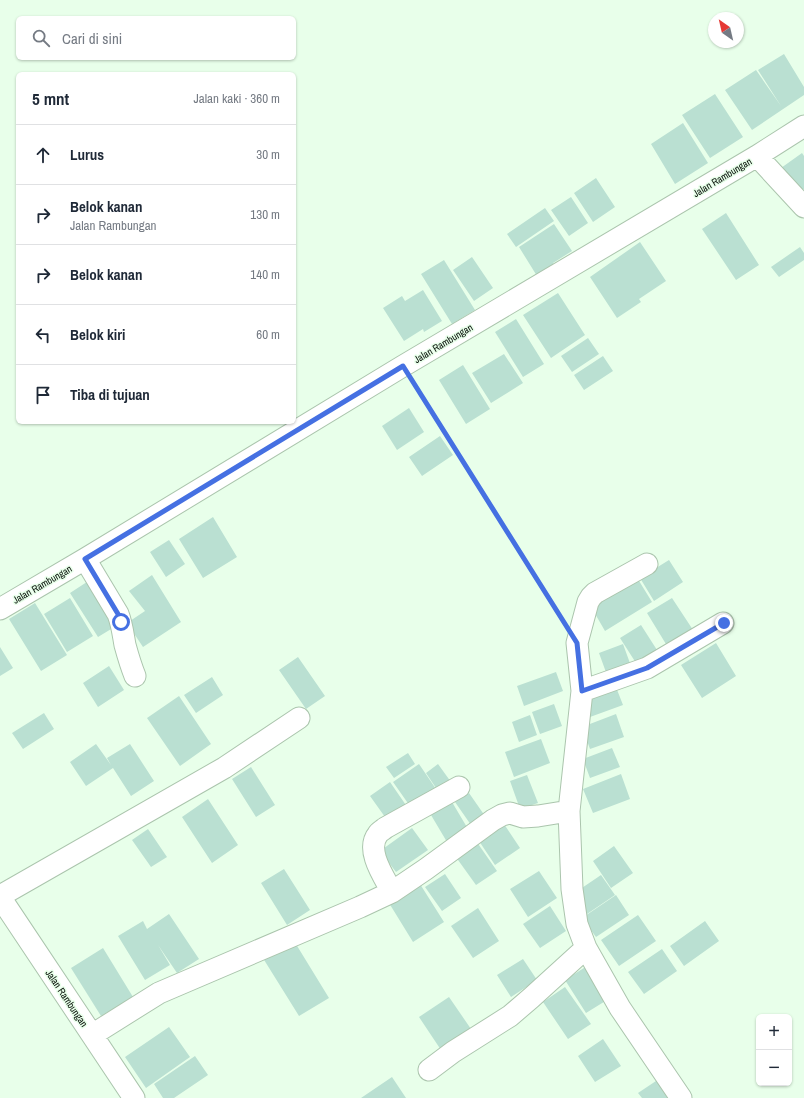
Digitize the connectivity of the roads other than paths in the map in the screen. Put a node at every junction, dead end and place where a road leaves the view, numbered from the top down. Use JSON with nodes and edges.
{"nodes":[{"id":1,"x":804,"y":126,"type":"edge"},
{"id":2,"x":757,"y":156,"type":"junction"},
{"id":3,"x":804,"y":207,"type":"edge"},
{"id":4,"x":85,"y":559,"type":"junction"},
{"id":5,"x":647,"y":564,"type":"dead end"},
{"id":6,"x":0,"y":609,"type":"edge"},
{"id":7,"x":724,"y":623,"type":"dead end"},
{"id":8,"x":136,"y":676,"type":"dead end"},
{"id":9,"x":582,"y":691,"type":"junction"},
{"id":10,"x":299,"y":718,"type":"dead end"},
{"id":11,"x":459,"y":787,"type":"dead end"},
{"id":12,"x":569,"y":811,"type":"junction"},
{"id":13,"x":392,"y":892,"type":"junction"},
{"id":14,"x":0,"y":896,"type":"edge"},
{"id":15,"x":586,"y":948,"type":"junction"},
{"id":16,"x":92,"y":1035,"type":"junction"},
{"id":17,"x":429,"y":1070,"type":"dead end"},
{"id":18,"x":134,"y":1098,"type":"edge"},
{"id":19,"x":681,"y":1098,"type":"edge"}],
"edges":[{"from":1,"to":2,"type":"street","name":"Jalan Rambungan"},
{"from":2,"to":3,"type":"street"},
{"from":2,"to":4,"type":"street","name":"Jalan Rambungan"},
{"from":4,"to":6,"type":"street","name":"Jalan Rambungan"},
{"from":4,"to":8,"type":"street"},
{"from":5,"to":9,"type":"street"},
{"from":7,"to":9,"type":"street"},
{"from":9,"to":12,"type":"street"},
{"from":10,"to":14,"type":"street"},
{"from":11,"to":13,"type":"street"},
{"from":12,"to":13,"type":"street"},
{"from":12,"to":15,"type":"street"},
{"from":13,"to":16,"type":"street"},
{"from":14,"to":16,"type":"street","name":"Jalan Rambungan"},
{"from":15,"to":17,"type":"street"},
{"from":15,"to":19,"type":"street"},
{"from":16,"to":18,"type":"street","name":"Jalan Rambungan"}]}
